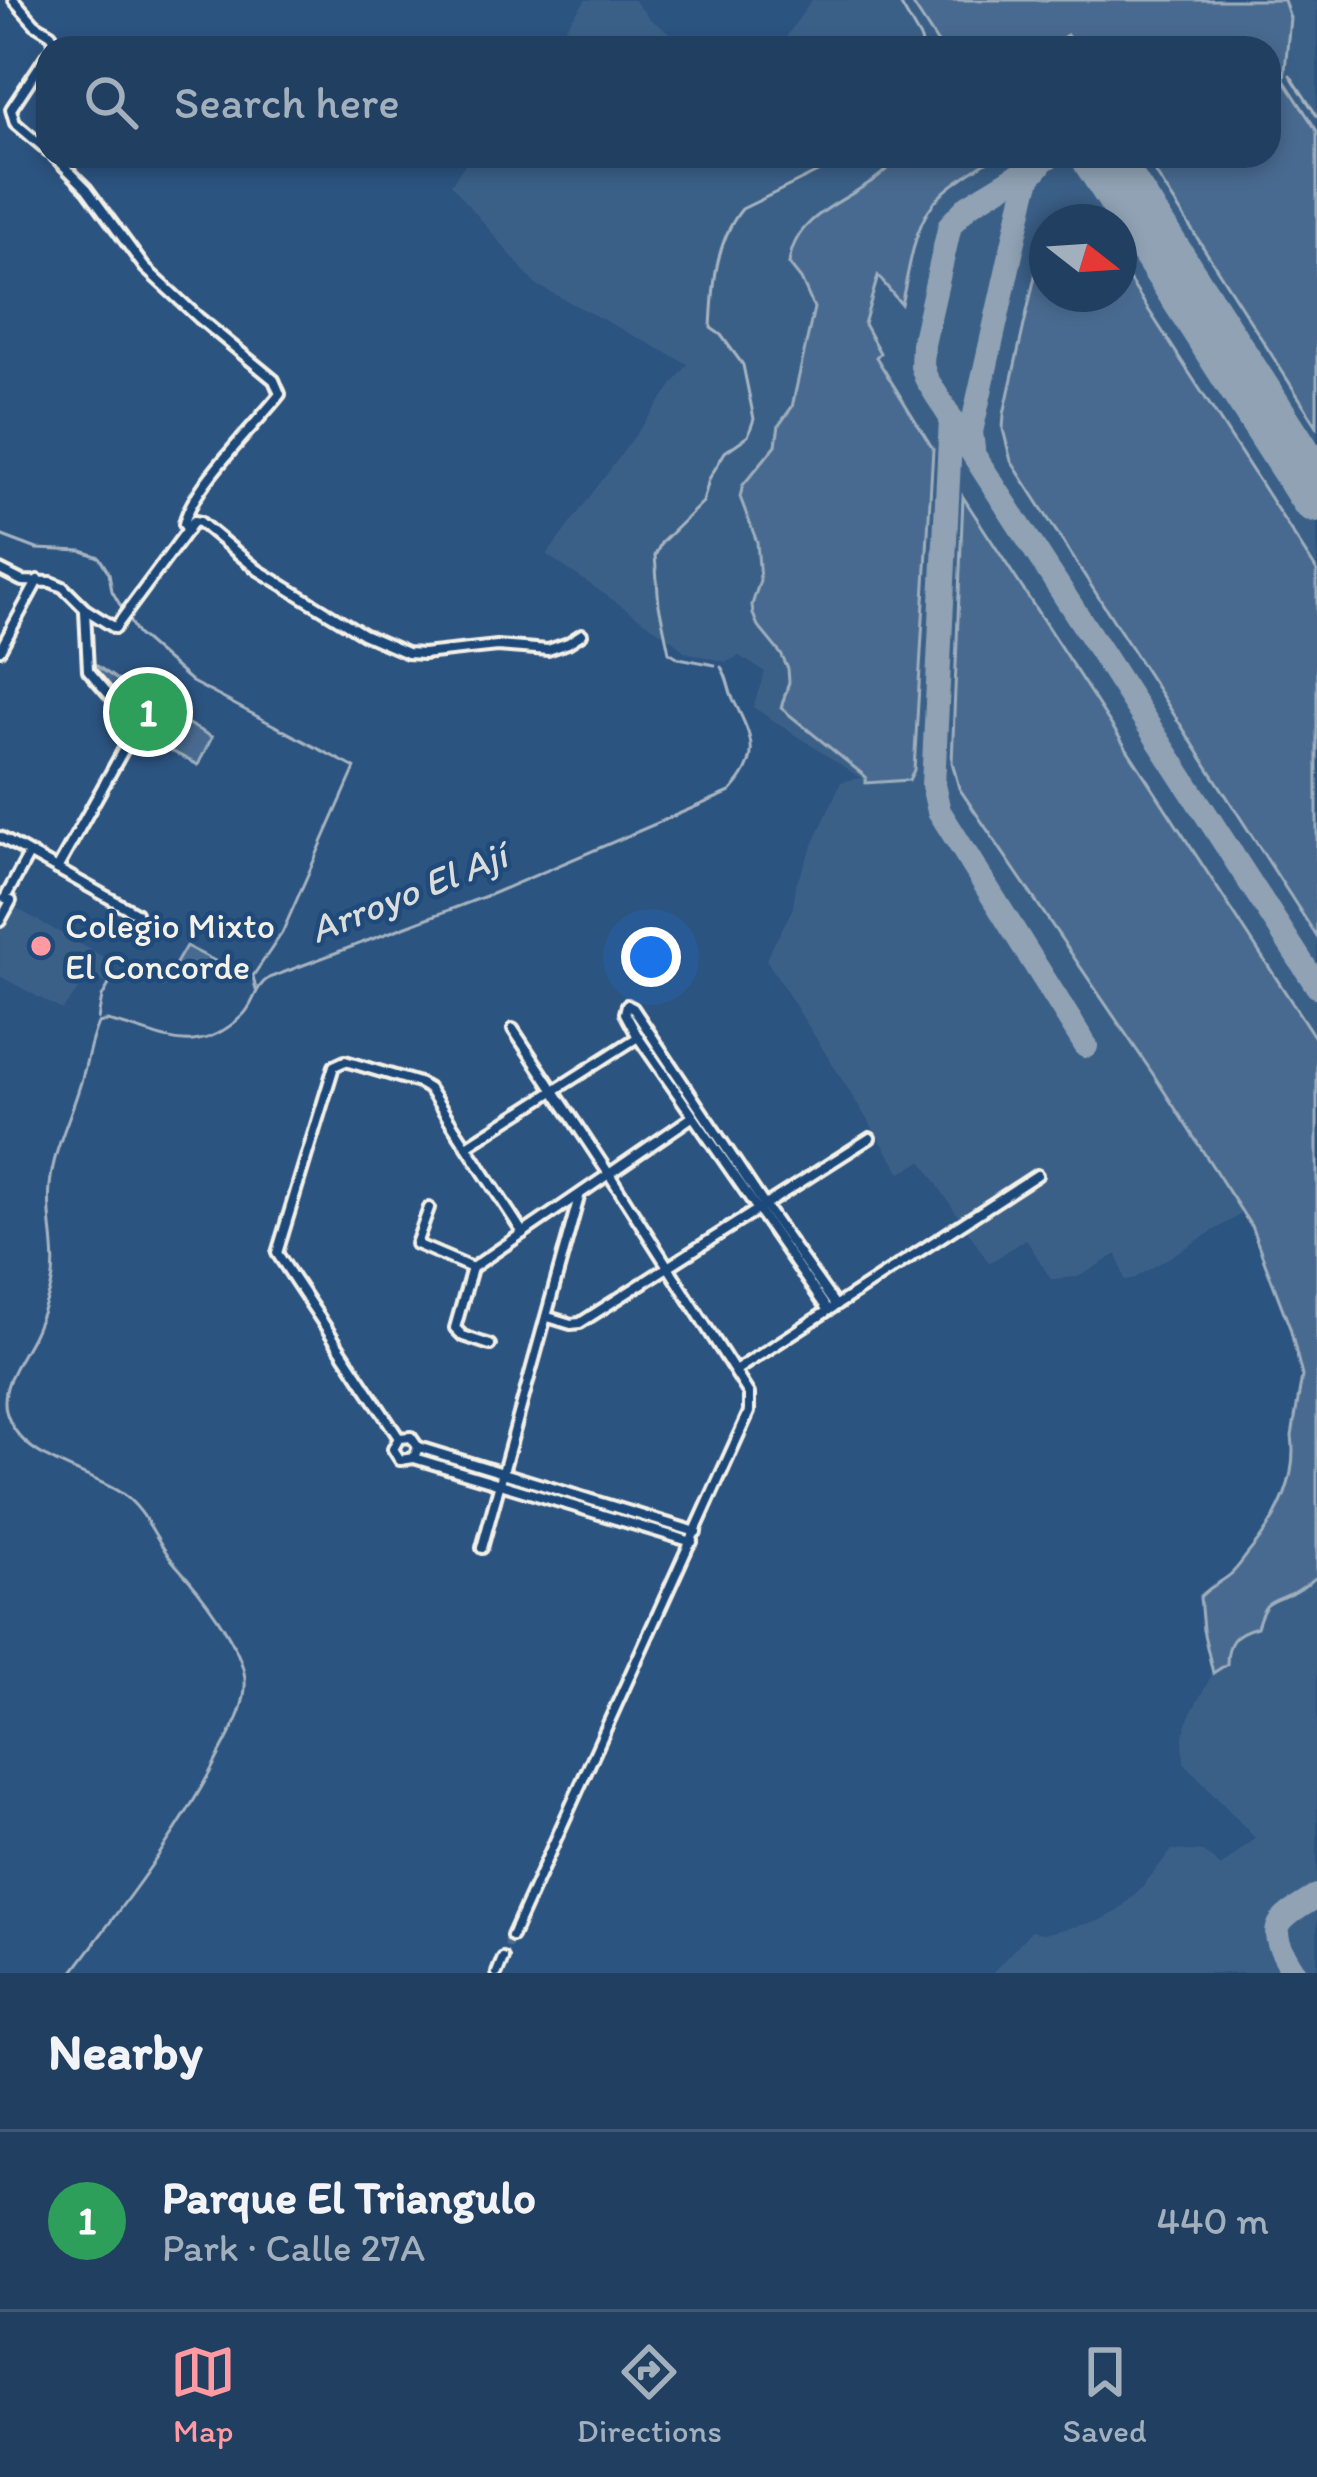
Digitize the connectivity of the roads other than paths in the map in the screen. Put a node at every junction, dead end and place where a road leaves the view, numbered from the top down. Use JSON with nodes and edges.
{"nodes":[{"id":1,"x":14,"y":0,"type":"edge"},
{"id":2,"x":52,"y":36,"type":"edge"},
{"id":3,"x":36,"y":72,"type":"edge"},
{"id":4,"x":36,"y":141,"type":"edge"},
{"id":5,"x":65,"y":168,"type":"edge"},
{"id":6,"x":188,"y":530,"type":"junction"},
{"id":7,"x":0,"y":570,"type":"edge"},
{"id":8,"x":38,"y":580,"type":"junction"},
{"id":9,"x":85,"y":609,"type":"junction"},
{"id":10,"x":582,"y":634,"type":"dead end"},
{"id":11,"x":0,"y":650,"type":"edge"},
{"id":12,"x":0,"y":837,"type":"edge"},
{"id":13,"x":29,"y":854,"type":"junction"},
{"id":14,"x":58,"y":869,"type":"junction"},
{"id":15,"x":136,"y":913,"type":"dead end"},
{"id":16,"x":0,"y":921,"type":"edge"},
{"id":17,"x":513,"y":1029,"type":"dead end"},
{"id":18,"x":638,"y":1036,"type":"junction"},
{"id":19,"x":554,"y":1091,"type":"junction"},
{"id":20,"x":692,"y":1117,"type":"junction"},
{"id":21,"x":870,"y":1138,"type":"dead end"},
{"id":22,"x":466,"y":1147,"type":"junction"},
{"id":23,"x":609,"y":1174,"type":"junction"},
{"id":24,"x":1037,"y":1175,"type":"dead end"},
{"id":25,"x":580,"y":1194,"type":"junction"},
{"id":26,"x":429,"y":1208,"type":"dead end"},
{"id":27,"x":761,"y":1208,"type":"junction"},
{"id":28,"x":523,"y":1233,"type":"junction"},
{"id":29,"x":669,"y":1267,"type":"junction"},
{"id":30,"x":472,"y":1268,"type":"junction"},
{"id":31,"x":831,"y":1307,"type":"junction"},
{"id":32,"x":548,"y":1317,"type":"junction"},
{"id":33,"x":490,"y":1345,"type":"dead end"},
{"id":34,"x":735,"y":1371,"type":"junction"},
{"id":35,"x":398,"y":1438,"type":"junction"},
{"id":36,"x":418,"y":1447,"type":"junction"},
{"id":37,"x":414,"y":1458,"type":"junction"},
{"id":38,"x":503,"y":1473,"type":"junction"},
{"id":39,"x":500,"y":1484,"type":"junction"},
{"id":40,"x":694,"y":1537,"type":"junction"},
{"id":41,"x":482,"y":1549,"type":"dead end"},
{"id":42,"x":512,"y":1936,"type":"tunnel mouth"},
{"id":43,"x":503,"y":1958,"type":"tunnel mouth"},
{"id":44,"x":496,"y":1973,"type":"edge"}],
"edges":[{"from":1,"to":2,"type":"street"},
{"from":3,"to":4,"type":"street"},
{"from":5,"to":6,"type":"street"},
{"from":6,"to":9,"type":"street"},
{"from":6,"to":10,"type":"street"},
{"from":7,"to":8,"type":"street"},
{"from":8,"to":9,"type":"street"},
{"from":8,"to":11,"type":"street"},
{"from":9,"to":14,"type":"street"},
{"from":12,"to":13,"type":"street"},
{"from":13,"to":14,"type":"street"},
{"from":13,"to":16,"type":"street"},
{"from":14,"to":15,"type":"street"},
{"from":17,"to":19,"type":"street"},
{"from":18,"to":19,"type":"street"},
{"from":18,"to":20,"type":"street"},
{"from":18,"to":27,"type":"street"},
{"from":19,"to":22,"type":"street"},
{"from":19,"to":23,"type":"street"},
{"from":20,"to":23,"type":"street"},
{"from":20,"to":27,"type":"street"},
{"from":21,"to":27,"type":"street"},
{"from":22,"to":28,"type":"street"},
{"from":22,"to":35,"type":"street"},
{"from":23,"to":25,"type":"street"},
{"from":23,"to":29,"type":"street"},
{"from":24,"to":31,"type":"street"},
{"from":25,"to":28,"type":"street"},
{"from":25,"to":32,"type":"street"},
{"from":26,"to":30,"type":"street"},
{"from":27,"to":29,"type":"street"},
{"from":27,"to":31,"type":"street"},
{"from":28,"to":30,"type":"street"},
{"from":29,"to":32,"type":"street"},
{"from":29,"to":34,"type":"street"},
{"from":30,"to":33,"type":"street"},
{"from":31,"to":34,"type":"street"},
{"from":32,"to":38,"type":"street"},
{"from":34,"to":40,"type":"street"},
{"from":35,"to":36,"type":"street"},
{"from":35,"to":37,"type":"street"},
{"from":36,"to":37,"type":"street"},
{"from":36,"to":38,"type":"street"},
{"from":37,"to":39,"type":"street"},
{"from":38,"to":39,"type":"street"},
{"from":38,"to":40,"type":"street"},
{"from":39,"to":40,"type":"street"},
{"from":39,"to":41,"type":"street"},
{"from":40,"to":42,"type":"street"},
{"from":43,"to":44,"type":"street"}]}
